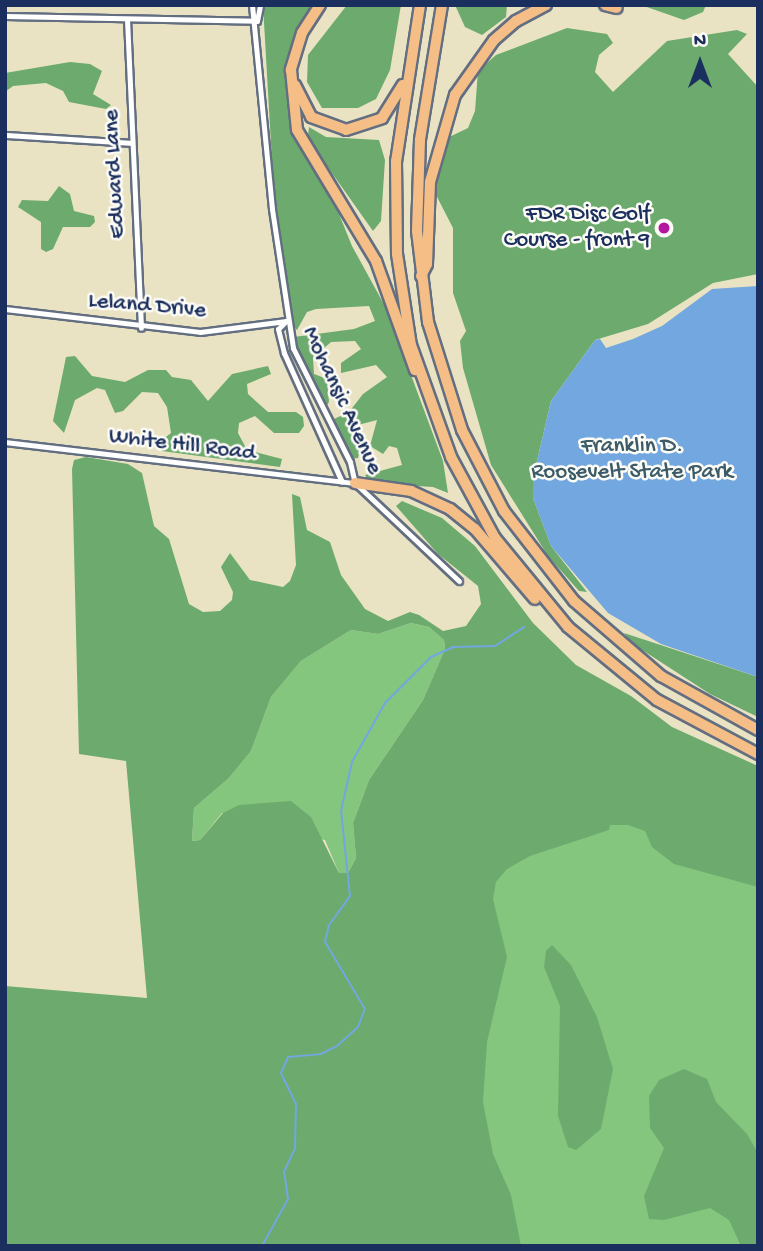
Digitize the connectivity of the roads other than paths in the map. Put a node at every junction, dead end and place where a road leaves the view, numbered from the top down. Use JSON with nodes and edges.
{"nodes":[{"id":1,"x":251,"y":5,"type":"edge"},
{"id":2,"x":260,"y":5,"type":"edge"},
{"id":3,"x":320,"y":5,"type":"edge"},
{"id":4,"x":420,"y":5,"type":"edge"},
{"id":5,"x":442,"y":5,"type":"edge"},
{"id":6,"x":546,"y":5,"type":"edge"},
{"id":7,"x":5,"y":16,"type":"edge"},
{"id":8,"x":127,"y":19,"type":"junction"},
{"id":9,"x":257,"y":20,"type":"junction"},
{"id":10,"x":293,"y":64,"type":"junction"},
{"id":11,"x":408,"y":76,"type":"junction"},
{"id":12,"x":5,"y":135,"type":"edge"},
{"id":13,"x":131,"y":143,"type":"junction"},
{"id":14,"x":421,"y":276,"type":"junction"},
{"id":15,"x":5,"y":310,"type":"edge"},
{"id":16,"x":286,"y":321,"type":"junction"},
{"id":17,"x":141,"y":328,"type":"junction"},
{"id":18,"x":421,"y":376,"type":"junction"},
{"id":19,"x":5,"y":442,"type":"edge"},
{"id":20,"x":342,"y":482,"type":"junction"},
{"id":21,"x":355,"y":483,"type":"junction"},
{"id":22,"x":459,"y":581,"type":"dead end"},
{"id":23,"x":568,"y":627,"type":"junction"},
{"id":24,"x":758,"y":730,"type":"edge"},
{"id":25,"x":758,"y":754,"type":"edge"}],
"edges":[{"from":1,"to":9,"type":"street","name":"Mohansic Avenue"},
{"from":2,"to":9,"type":"street","name":"Mohansic Avenue"},
{"from":3,"to":10,"type":"highway"},
{"from":4,"to":11,"type":"highway"},
{"from":5,"to":14,"type":"highway"},
{"from":6,"to":14,"type":"highway"},
{"from":7,"to":8,"type":"street"},
{"from":8,"to":9,"type":"street"},
{"from":8,"to":13,"type":"street","name":"Edward Lane"},
{"from":9,"to":16,"type":"street","name":"Mohansic Avenue"},
{"from":10,"to":11,"type":"highway"},
{"from":10,"to":18,"type":"highway"},
{"from":11,"to":18,"type":"highway"},
{"from":12,"to":13,"type":"street"},
{"from":13,"to":17,"type":"street","name":"Edward Lane"},
{"from":14,"to":24,"type":"highway"},
{"from":15,"to":17,"type":"street","name":"Leland Drive"},
{"from":16,"to":17,"type":"street","name":"Leland Drive"},
{"from":16,"to":20,"type":"street","name":"Mohansic Avenue"},
{"from":16,"to":21,"type":"street","name":"Mohansic Avenue"},
{"from":18,"to":23,"type":"highway"},
{"from":19,"to":20,"type":"street","name":"White Hill Road"},
{"from":20,"to":21,"type":"street","name":"White Hill Road"},
{"from":21,"to":22,"type":"street","name":"Mohansic Avenue"},
{"from":21,"to":23,"type":"highway"},
{"from":23,"to":25,"type":"highway"}]}
